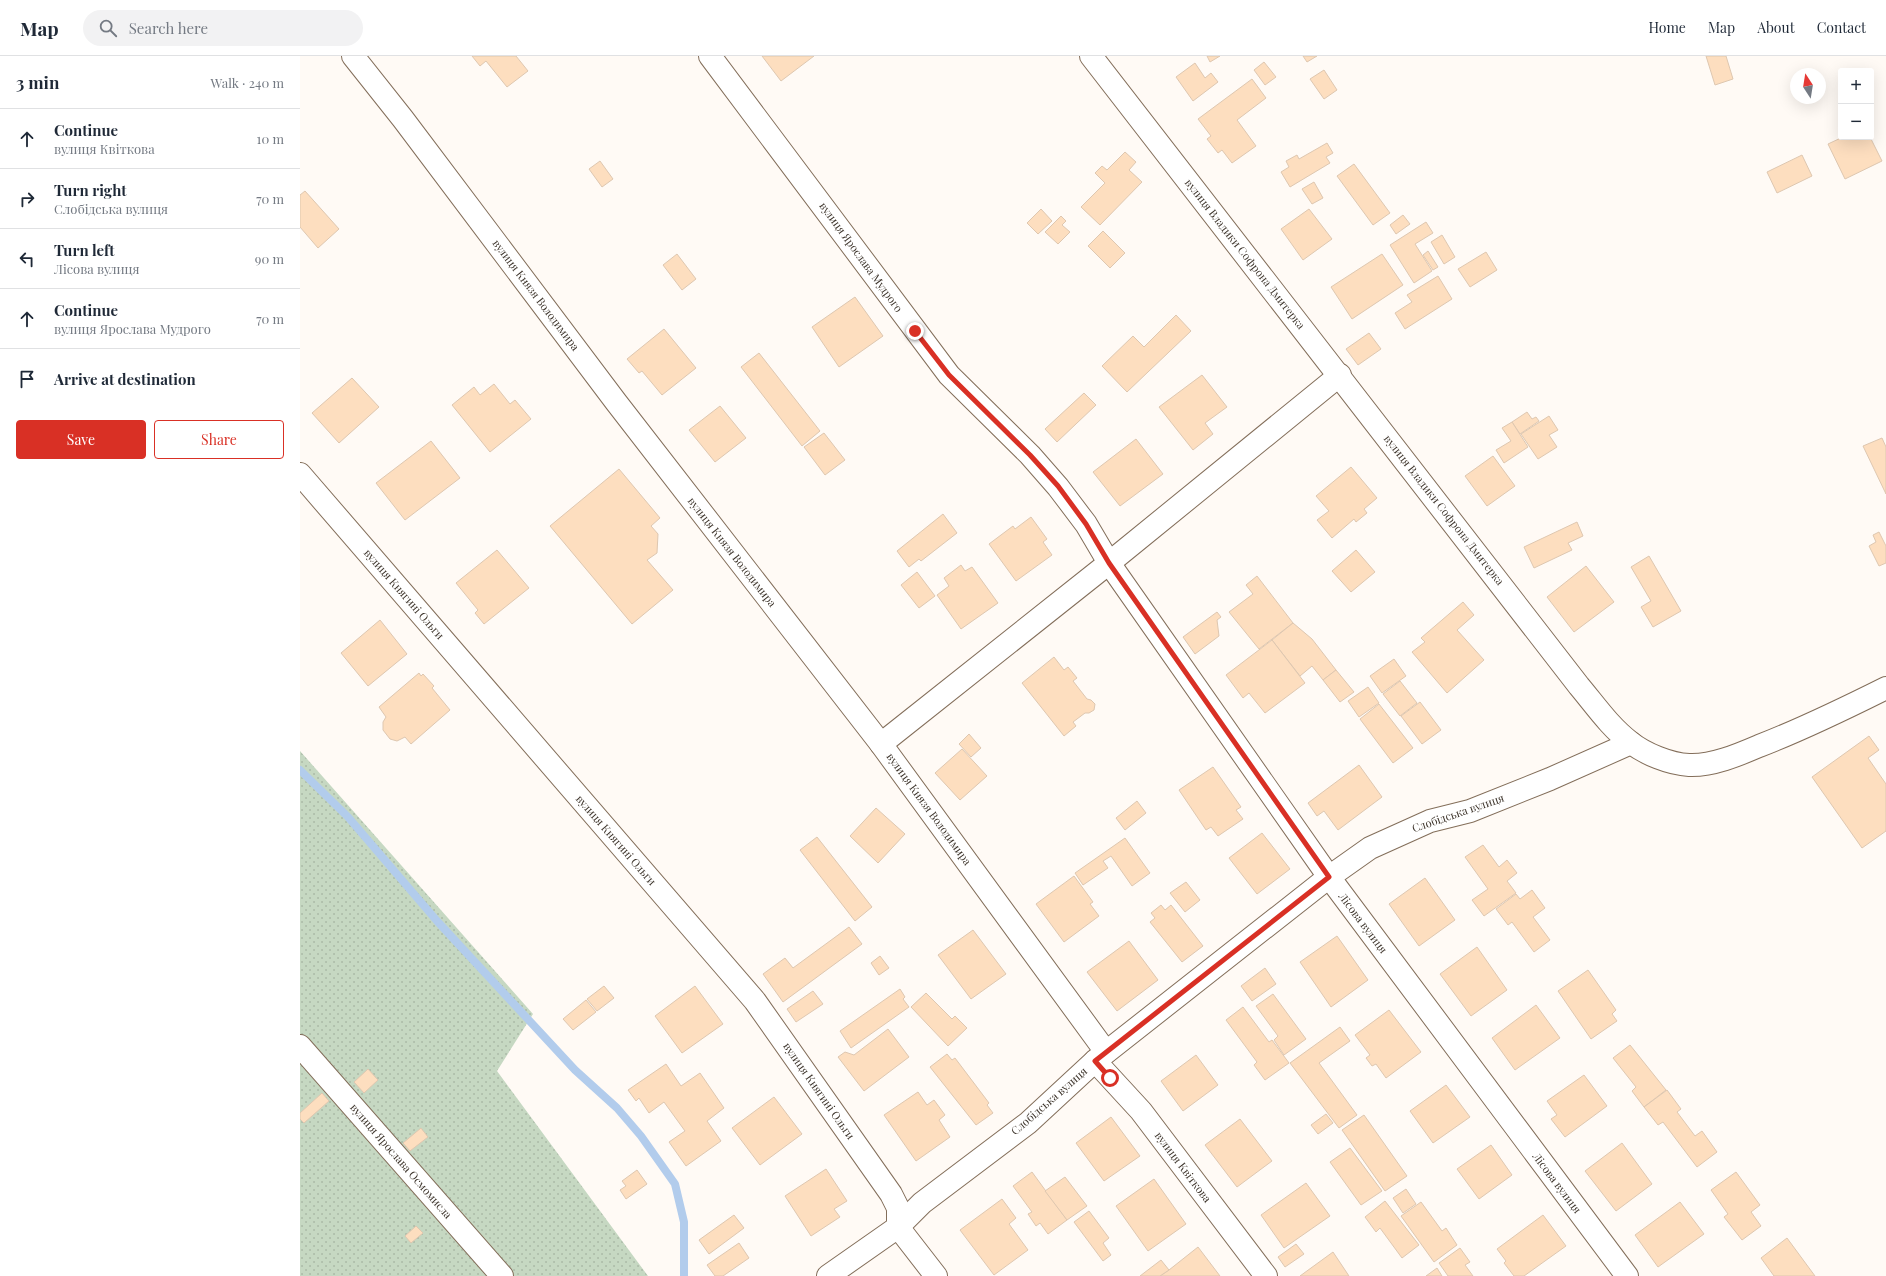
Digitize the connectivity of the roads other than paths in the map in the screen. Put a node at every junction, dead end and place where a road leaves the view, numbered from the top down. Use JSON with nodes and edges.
{"nodes":[{"id":1,"x":353,"y":56,"type":"edge"},
{"id":2,"x":710,"y":56,"type":"edge"},
{"id":3,"x":1091,"y":56,"type":"edge"},
{"id":4,"x":1340,"y":375,"type":"junction"},
{"id":5,"x":300,"y":474,"type":"edge"},
{"id":6,"x":1109,"y":563,"type":"junction"},
{"id":7,"x":1886,"y":688,"type":"edge"},
{"id":8,"x":1630,"y":743,"type":"junction"},
{"id":9,"x":881,"y":744,"type":"junction"},
{"id":10,"x":1329,"y":877,"type":"junction"},
{"id":11,"x":300,"y":1046,"type":"edge"},
{"id":12,"x":1101,"y":1056,"type":"junction"},
{"id":13,"x":898,"y":1226,"type":"junction"},
{"id":14,"x":502,"y":1276,"type":"edge"},
{"id":15,"x":828,"y":1276,"type":"edge"},
{"id":16,"x":936,"y":1276,"type":"edge"},
{"id":17,"x":1266,"y":1276,"type":"edge"},
{"id":18,"x":1627,"y":1276,"type":"edge"}],
"edges":[{"from":1,"to":9,"type":"street","name":"вулиця Князя Володимира"},
{"from":2,"to":6,"type":"street","name":"вулиця Ярослава Мудрого"},
{"from":3,"to":4,"type":"street","name":"вулиця Владики Софрона Дмитерка"},
{"from":4,"to":6,"type":"street"},
{"from":4,"to":8,"type":"street","name":"вулиця Владики Софрона Дмитерка"},
{"from":5,"to":13,"type":"street","name":"вулиця Княгині Ольги"},
{"from":6,"to":9,"type":"street"},
{"from":6,"to":10,"type":"street","name":"Лісова вулиця"},
{"from":7,"to":8,"type":"street","name":"вулиця Владики Софрона Дмитерка"},
{"from":8,"to":10,"type":"street","name":"Слобідська вулиця"},
{"from":9,"to":12,"type":"street","name":"вулиця Князя Володимира"},
{"from":10,"to":12,"type":"street","name":"Слобідська вулиця"},
{"from":10,"to":18,"type":"street","name":"Лісова вулиця"},
{"from":11,"to":14,"type":"street","name":"вулиця Ярослава Осмомисла"},
{"from":12,"to":13,"type":"street","name":"Слобідська вулиця"},
{"from":12,"to":17,"type":"street","name":"вулиця Квіткова"},
{"from":13,"to":15,"type":"street","name":"Слобідська вулиця"},
{"from":13,"to":16,"type":"street"}]}
